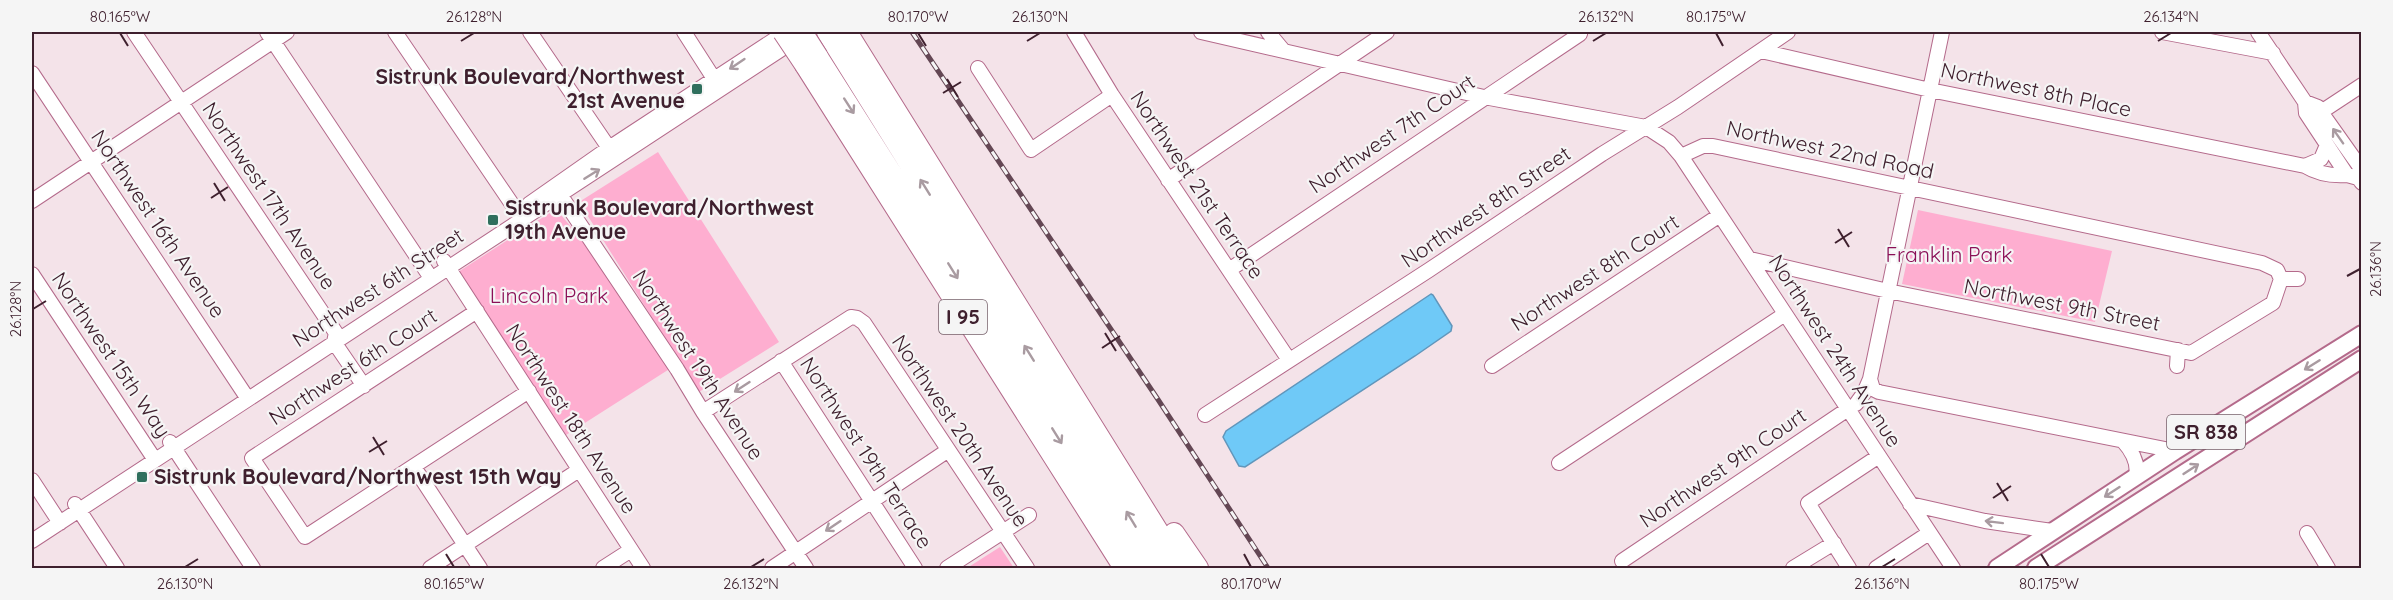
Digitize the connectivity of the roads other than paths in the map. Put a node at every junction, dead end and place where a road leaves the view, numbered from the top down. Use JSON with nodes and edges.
{"nodes":[{"id":1,"x":134,"y":32,"type":"edge"},
{"id":2,"x":287,"y":32,"type":"edge"},
{"id":3,"x":395,"y":32,"type":"edge"},
{"id":4,"x":530,"y":32,"type":"edge"},
{"id":5,"x":684,"y":32,"type":"edge"},
{"id":6,"x":784,"y":32,"type":"edge"},
{"id":7,"x":802,"y":32,"type":"edge"},
{"id":8,"x":808,"y":32,"type":"edge"},
{"id":9,"x":1074,"y":32,"type":"edge"},
{"id":10,"x":1200,"y":32,"type":"edge"},
{"id":11,"x":1267,"y":32,"type":"edge"},
{"id":12,"x":1388,"y":32,"type":"edge"},
{"id":13,"x":1788,"y":32,"type":"edge"},
{"id":14,"x":1942,"y":32,"type":"edge"},
{"id":15,"x":2162,"y":32,"type":"edge"},
{"id":16,"x":2258,"y":32,"type":"edge"},
{"id":17,"x":1580,"y":34,"type":"dead end"},
{"id":18,"x":270,"y":36,"type":"edge"},
{"id":19,"x":840,"y":36,"type":"edge"},
{"id":20,"x":1266,"y":46,"type":"junction"},
{"id":21,"x":1283,"y":50,"type":"junction"},
{"id":22,"x":1761,"y":51,"type":"junction"},
{"id":23,"x":2273,"y":53,"type":"junction"},
{"id":24,"x":812,"y":61,"type":"junction"},
{"id":25,"x":1341,"y":63,"type":"junction"},
{"id":26,"x":978,"y":68,"type":"dead end"},
{"id":27,"x":32,"y":73,"type":"edge"},
{"id":28,"x":717,"y":84,"type":"junction"},
{"id":29,"x":2361,"y":85,"type":"edge"},
{"id":30,"x":1930,"y":90,"type":"junction"},
{"id":31,"x":1112,"y":95,"type":"junction"},
{"id":32,"x":1484,"y":97,"type":"junction"},
{"id":33,"x":182,"y":102,"type":"junction"},
{"id":34,"x":2305,"y":102,"type":"junction"},
{"id":35,"x":2321,"y":112,"type":"junction"},
{"id":36,"x":1646,"y":127,"type":"junction"},
{"id":37,"x":2327,"y":145,"type":"junction"},
{"id":38,"x":609,"y":148,"type":"junction"},
{"id":39,"x":1682,"y":156,"type":"junction"},
{"id":40,"x":91,"y":161,"type":"junction"},
{"id":41,"x":2305,"y":166,"type":"junction"},
{"id":42,"x":2356,"y":179,"type":"edge"},
{"id":43,"x":1168,"y":180,"type":"junction"},
{"id":44,"x":1910,"y":189,"type":"junction"},
{"id":45,"x":557,"y":190,"type":"junction"},
{"id":46,"x":32,"y":201,"type":"edge"},
{"id":47,"x":518,"y":213,"type":"junction"},
{"id":48,"x":1720,"y":215,"type":"junction"},
{"id":49,"x":1750,"y":259,"type":"junction"},
{"id":50,"x":446,"y":264,"type":"junction"},
{"id":51,"x":1229,"y":270,"type":"junction"},
{"id":52,"x":32,"y":274,"type":"edge"},
{"id":53,"x":430,"y":275,"type":"junction"},
{"id":54,"x":2281,"y":279,"type":"junction"},
{"id":55,"x":2298,"y":279,"type":"dead end"},
{"id":56,"x":1888,"y":291,"type":"junction"},
{"id":57,"x":477,"y":311,"type":"junction"},
{"id":58,"x":1785,"y":314,"type":"junction"},
{"id":59,"x":2361,"y":334,"type":"edge"},
{"id":60,"x":335,"y":338,"type":"junction"},
{"id":61,"x":2185,"y":352,"type":"junction"},
{"id":62,"x":2361,"y":359,"type":"edge"},
{"id":63,"x":1289,"y":360,"type":"junction"},
{"id":64,"x":781,"y":361,"type":"junction"},
{"id":65,"x":1492,"y":366,"type":"dead end"},
{"id":66,"x":2177,"y":366,"type":"dead end"},
{"id":67,"x":364,"y":386,"type":"junction"},
{"id":68,"x":1874,"y":386,"type":"junction"},
{"id":69,"x":529,"y":392,"type":"junction"},
{"id":70,"x":247,"y":396,"type":"junction"},
{"id":71,"x":1852,"y":407,"type":"junction"},
{"id":72,"x":703,"y":412,"type":"junction"},
{"id":73,"x":1205,"y":415,"type":"dead end"},
{"id":74,"x":2123,"y":441,"type":"junction"},
{"id":75,"x":172,"y":445,"type":"junction"},
{"id":76,"x":947,"y":451,"type":"junction"},
{"id":77,"x":2175,"y":451,"type":"junction"},
{"id":78,"x":1879,"y":456,"type":"junction"},
{"id":79,"x":153,"y":457,"type":"junction"},
{"id":80,"x":1559,"y":463,"type":"dead end"},
{"id":81,"x":414,"y":467,"type":"junction"},
{"id":82,"x":1119,"y":468,"type":"junction"},
{"id":83,"x":579,"y":470,"type":"junction"},
{"id":84,"x":2136,"y":477,"type":"junction"},
{"id":85,"x":32,"y":480,"type":"edge"},
{"id":86,"x":872,"y":500,"type":"junction"},
{"id":87,"x":1910,"y":504,"type":"junction"},
{"id":88,"x":77,"y":507,"type":"junction"},
{"id":89,"x":1029,"y":515,"type":"dead end"},
{"id":90,"x":58,"y":520,"type":"junction"},
{"id":91,"x":2052,"y":531,"type":"junction"},
{"id":92,"x":32,"y":532,"type":"edge"},
{"id":93,"x":1002,"y":532,"type":"junction"},
{"id":94,"x":1929,"y":533,"type":"junction"},
{"id":95,"x":2307,"y":533,"type":"dead end"},
{"id":96,"x":32,"y":542,"type":"edge"},
{"id":97,"x":1834,"y":543,"type":"junction"},
{"id":98,"x":465,"y":546,"type":"junction"},
{"id":99,"x":631,"y":550,"type":"junction"},
{"id":100,"x":795,"y":552,"type":"junction"},
{"id":101,"x":1622,"y":561,"type":"dead end"},
{"id":102,"x":117,"y":568,"type":"edge"},
{"id":103,"x":253,"y":568,"type":"edge"},
{"id":104,"x":430,"y":568,"type":"edge"},
{"id":105,"x":480,"y":568,"type":"edge"},
{"id":106,"x":603,"y":568,"type":"edge"},
{"id":107,"x":643,"y":568,"type":"edge"},
{"id":108,"x":772,"y":568,"type":"edge"},
{"id":109,"x":806,"y":568,"type":"edge"},
{"id":110,"x":915,"y":568,"type":"edge"},
{"id":111,"x":947,"y":568,"type":"edge"},
{"id":112,"x":1027,"y":568,"type":"edge"},
{"id":113,"x":1124,"y":568,"type":"edge"},
{"id":114,"x":1142,"y":568,"type":"edge"},
{"id":115,"x":1162,"y":568,"type":"edge"},
{"id":116,"x":1180,"y":568,"type":"edge"},
{"id":117,"x":1198,"y":568,"type":"edge"},
{"id":118,"x":1793,"y":568,"type":"edge"},
{"id":119,"x":1849,"y":568,"type":"edge"},
{"id":120,"x":1876,"y":568,"type":"edge"},
{"id":121,"x":1953,"y":568,"type":"edge"},
{"id":122,"x":1997,"y":568,"type":"edge"},
{"id":123,"x":2036,"y":568,"type":"edge"},
{"id":124,"x":2328,"y":568,"type":"edge"}],
"edges":[{"from":1,"to":33,"type":"street","name":"Northwest 17th Avenue"},
{"from":2,"to":18,"type":"street"},
{"from":3,"to":47,"type":"street"},
{"from":4,"to":38,"type":"street"},
{"from":5,"to":28,"type":"street"},
{"from":6,"to":24,"type":"highway","number":"I 95","bridge":true},
{"from":6,"to":28,"type":"street","name":"Northwest 6th Street","one_way":true},
{"from":7,"to":24,"type":"highway","bridge":true},
{"from":8,"to":28,"type":"street","name":"Northwest 6th Street"},
{"from":9,"to":31,"type":"street","name":"Northwest 21st Terrace"},
{"from":10,"to":20,"type":"street"},
{"from":11,"to":20,"type":"street"},
{"from":11,"to":21,"type":"street"},
{"from":12,"to":25,"type":"street"},
{"from":13,"to":22,"type":"street","name":"Northwest 8th Street"},
{"from":14,"to":30,"type":"street","name":"Northwest 9th Court"},
{"from":15,"to":23,"type":"street"},
{"from":16,"to":23,"type":"street"},
{"from":17,"to":32,"type":"street","name":"Northwest 7th Court"},
{"from":18,"to":33,"type":"street"},
{"from":18,"to":53,"type":"street"},
{"from":19,"to":82,"type":"highway","number":"I 95"},
{"from":115,"to":19,"type":"highway","one_way":true},
{"from":20,"to":21,"type":"street"},
{"from":21,"to":25,"type":"street"},
{"from":22,"to":30,"type":"street","name":"Northwest 8th Place"},
{"from":22,"to":36,"type":"street","name":"Northwest 8th Street"},
{"from":23,"to":34,"type":"street"},
{"from":24,"to":113,"type":"highway","number":"I 95"},
{"from":24,"to":114,"type":"highway","one_way":true},
{"from":25,"to":32,"type":"street"},
{"from":25,"to":43,"type":"street"},
{"from":26,"to":31,"type":"street"},
{"from":27,"to":40,"type":"street","name":"Northwest 16th Avenue"},
{"from":28,"to":38,"type":"street","name":"Northwest 6th Street"},
{"from":45,"to":28,"type":"street","name":"Northwest 6th Street","one_way":true},
{"from":29,"to":35,"type":"street"},
{"from":30,"to":41,"type":"street","name":"Northwest 8th Place"},
{"from":30,"to":44,"type":"street","name":"Northwest 9th Court"},
{"from":31,"to":43,"type":"street","name":"Northwest 21st Terrace"},
{"from":32,"to":36,"type":"street"},
{"from":32,"to":51,"type":"street","name":"Northwest 7th Court"},
{"from":33,"to":40,"type":"street"},
{"from":33,"to":60,"type":"street","name":"Northwest 17th Avenue"},
{"from":34,"to":35,"type":"street"},
{"from":34,"to":37,"type":"street"},
{"from":42,"to":35,"type":"street","one_way":true},
{"from":36,"to":39,"type":"street"},
{"from":36,"to":63,"type":"street","name":"Northwest 8th Street"},
{"from":37,"to":41,"type":"street"},
{"from":37,"to":42,"type":"street"},
{"from":38,"to":45,"type":"street","name":"Northwest 6th Street"},
{"from":39,"to":44,"type":"street","name":"Northwest 22nd Road"},
{"from":39,"to":48,"type":"street","name":"Northwest 24th Avenue"},
{"from":40,"to":46,"type":"street"},
{"from":40,"to":70,"type":"street","name":"Northwest 16th Avenue"},
{"from":41,"to":42,"type":"street","name":"Northwest 8th Place"},
{"from":43,"to":51,"type":"street","name":"Northwest 21st Terrace"},
{"from":44,"to":54,"type":"street","name":"Northwest 22nd Road"},
{"from":44,"to":56,"type":"street","name":"Northwest 9th Court"},
{"from":45,"to":47,"type":"street","name":"Northwest 6th Street"},
{"from":45,"to":50,"type":"street","name":"Northwest 6th Street"},
{"from":45,"to":72,"type":"street","name":"Northwest 19th Avenue"},
{"from":47,"to":50,"type":"street","name":"Northwest 6th Street"},
{"from":48,"to":49,"type":"street","name":"Northwest 24th Avenue"},
{"from":48,"to":65,"type":"street","name":"Northwest 8th Court"},
{"from":49,"to":56,"type":"street","name":"Northwest 9th Street"},
{"from":49,"to":58,"type":"street","name":"Northwest 24th Avenue"},
{"from":50,"to":53,"type":"street","name":"Northwest 6th Street"},
{"from":50,"to":57,"type":"street","name":"Northwest 18th Avenue"},
{"from":51,"to":63,"type":"street","name":"Northwest 21st Terrace"},
{"from":52,"to":79,"type":"street","name":"Northwest 15th Way"},
{"from":53,"to":60,"type":"street","name":"Northwest 6th Street"},
{"from":54,"to":55,"type":"street"},
{"from":54,"to":61,"type":"street"},
{"from":56,"to":61,"type":"street","name":"Northwest 9th Street"},
{"from":56,"to":68,"type":"street","name":"Northwest 9th Court"},
{"from":57,"to":67,"type":"street","name":"Northwest 6th Court"},
{"from":57,"to":69,"type":"street","name":"Northwest 18th Avenue"},
{"from":58,"to":71,"type":"street","name":"Northwest 24th Avenue"},
{"from":58,"to":80,"type":"street"},
{"from":59,"to":77,"type":"main road","number":"SR 838","one_way":true},
{"from":60,"to":67,"type":"street","name":"Northwest 17th Avenue"},
{"from":60,"to":70,"type":"street","name":"Northwest 6th Street"},
{"from":61,"to":66,"type":"street"},
{"from":123,"to":62,"type":"main road","number":"SR 838","one_way":true},
{"from":63,"to":73,"type":"street","name":"Northwest 8th Street"},
{"from":64,"to":72,"type":"street","one_way":true},
{"from":64,"to":76,"type":"street","name":"Northwest 20th Avenue"},
{"from":64,"to":86,"type":"street","name":"Northwest 19th Terrace"},
{"from":67,"to":81,"type":"street","name":"Northwest 6th Court"},
{"from":68,"to":71,"type":"street","name":"Northwest 9th Court"},
{"from":68,"to":74,"type":"street"},
{"from":69,"to":81,"type":"street"},
{"from":69,"to":83,"type":"street","name":"Northwest 18th Avenue"},
{"from":70,"to":75,"type":"street","name":"Northwest 6th Street"},
{"from":71,"to":78,"type":"street","name":"Northwest 24th Avenue"},
{"from":71,"to":101,"type":"street","name":"Northwest 9th Court"},
{"from":72,"to":100,"type":"street","name":"Northwest 19th Avenue"},
{"from":74,"to":77,"type":"street"},
{"from":74,"to":84,"type":"street"},
{"from":75,"to":79,"type":"street","name":"Northwest 6th Street"},
{"from":75,"to":103,"type":"street","name":"Northwest 15th Way"},
{"from":76,"to":86,"type":"street"},
{"from":76,"to":93,"type":"street","name":"Northwest 20th Avenue"},
{"from":77,"to":84,"type":"main road","number":"SR 838"},
{"from":78,"to":87,"type":"street","name":"Northwest 24th Avenue"},
{"from":78,"to":97,"type":"street"},
{"from":79,"to":88,"type":"street","name":"Northwest 6th Street"},
{"from":81,"to":98,"type":"street"},
{"from":82,"to":116,"type":"highway","number":"I 95"},
{"from":82,"to":117,"type":"highway"},
{"from":83,"to":98,"type":"street"},
{"from":83,"to":99,"type":"street","name":"Northwest 18th Avenue"},
{"from":84,"to":91,"type":"main road","number":"SR 838","one_way":true},
{"from":85,"to":90,"type":"street"},
{"from":86,"to":100,"type":"street","one_way":true},
{"from":86,"to":110,"type":"street","name":"Northwest 19th Terrace"},
{"from":91,"to":87,"type":"street","one_way":true},
{"from":87,"to":94,"type":"street","name":"Northwest 24th Avenue"},
{"from":88,"to":90,"type":"street","name":"Northwest 6th Street"},
{"from":88,"to":102,"type":"street"},
{"from":89,"to":93,"type":"street"},
{"from":90,"to":92,"type":"street","name":"Northwest 6th Street"},
{"from":90,"to":96,"type":"street","name":"Northwest 6th Street"},
{"from":91,"to":122,"type":"main road","number":"SR 838"},
{"from":93,"to":111,"type":"street"},
{"from":93,"to":112,"type":"street","name":"Northwest 20th Avenue"},
{"from":94,"to":120,"type":"street"},
{"from":94,"to":121,"type":"street","name":"Northwest 24th Avenue"},
{"from":95,"to":124,"type":"street"},
{"from":97,"to":118,"type":"street"},
{"from":97,"to":119,"type":"street"},
{"from":98,"to":104,"type":"street"},
{"from":98,"to":105,"type":"street"},
{"from":99,"to":106,"type":"street"},
{"from":99,"to":107,"type":"street","name":"Northwest 18th Avenue"},
{"from":100,"to":108,"type":"street"},
{"from":100,"to":109,"type":"street","name":"Northwest 19th Avenue"}]}
